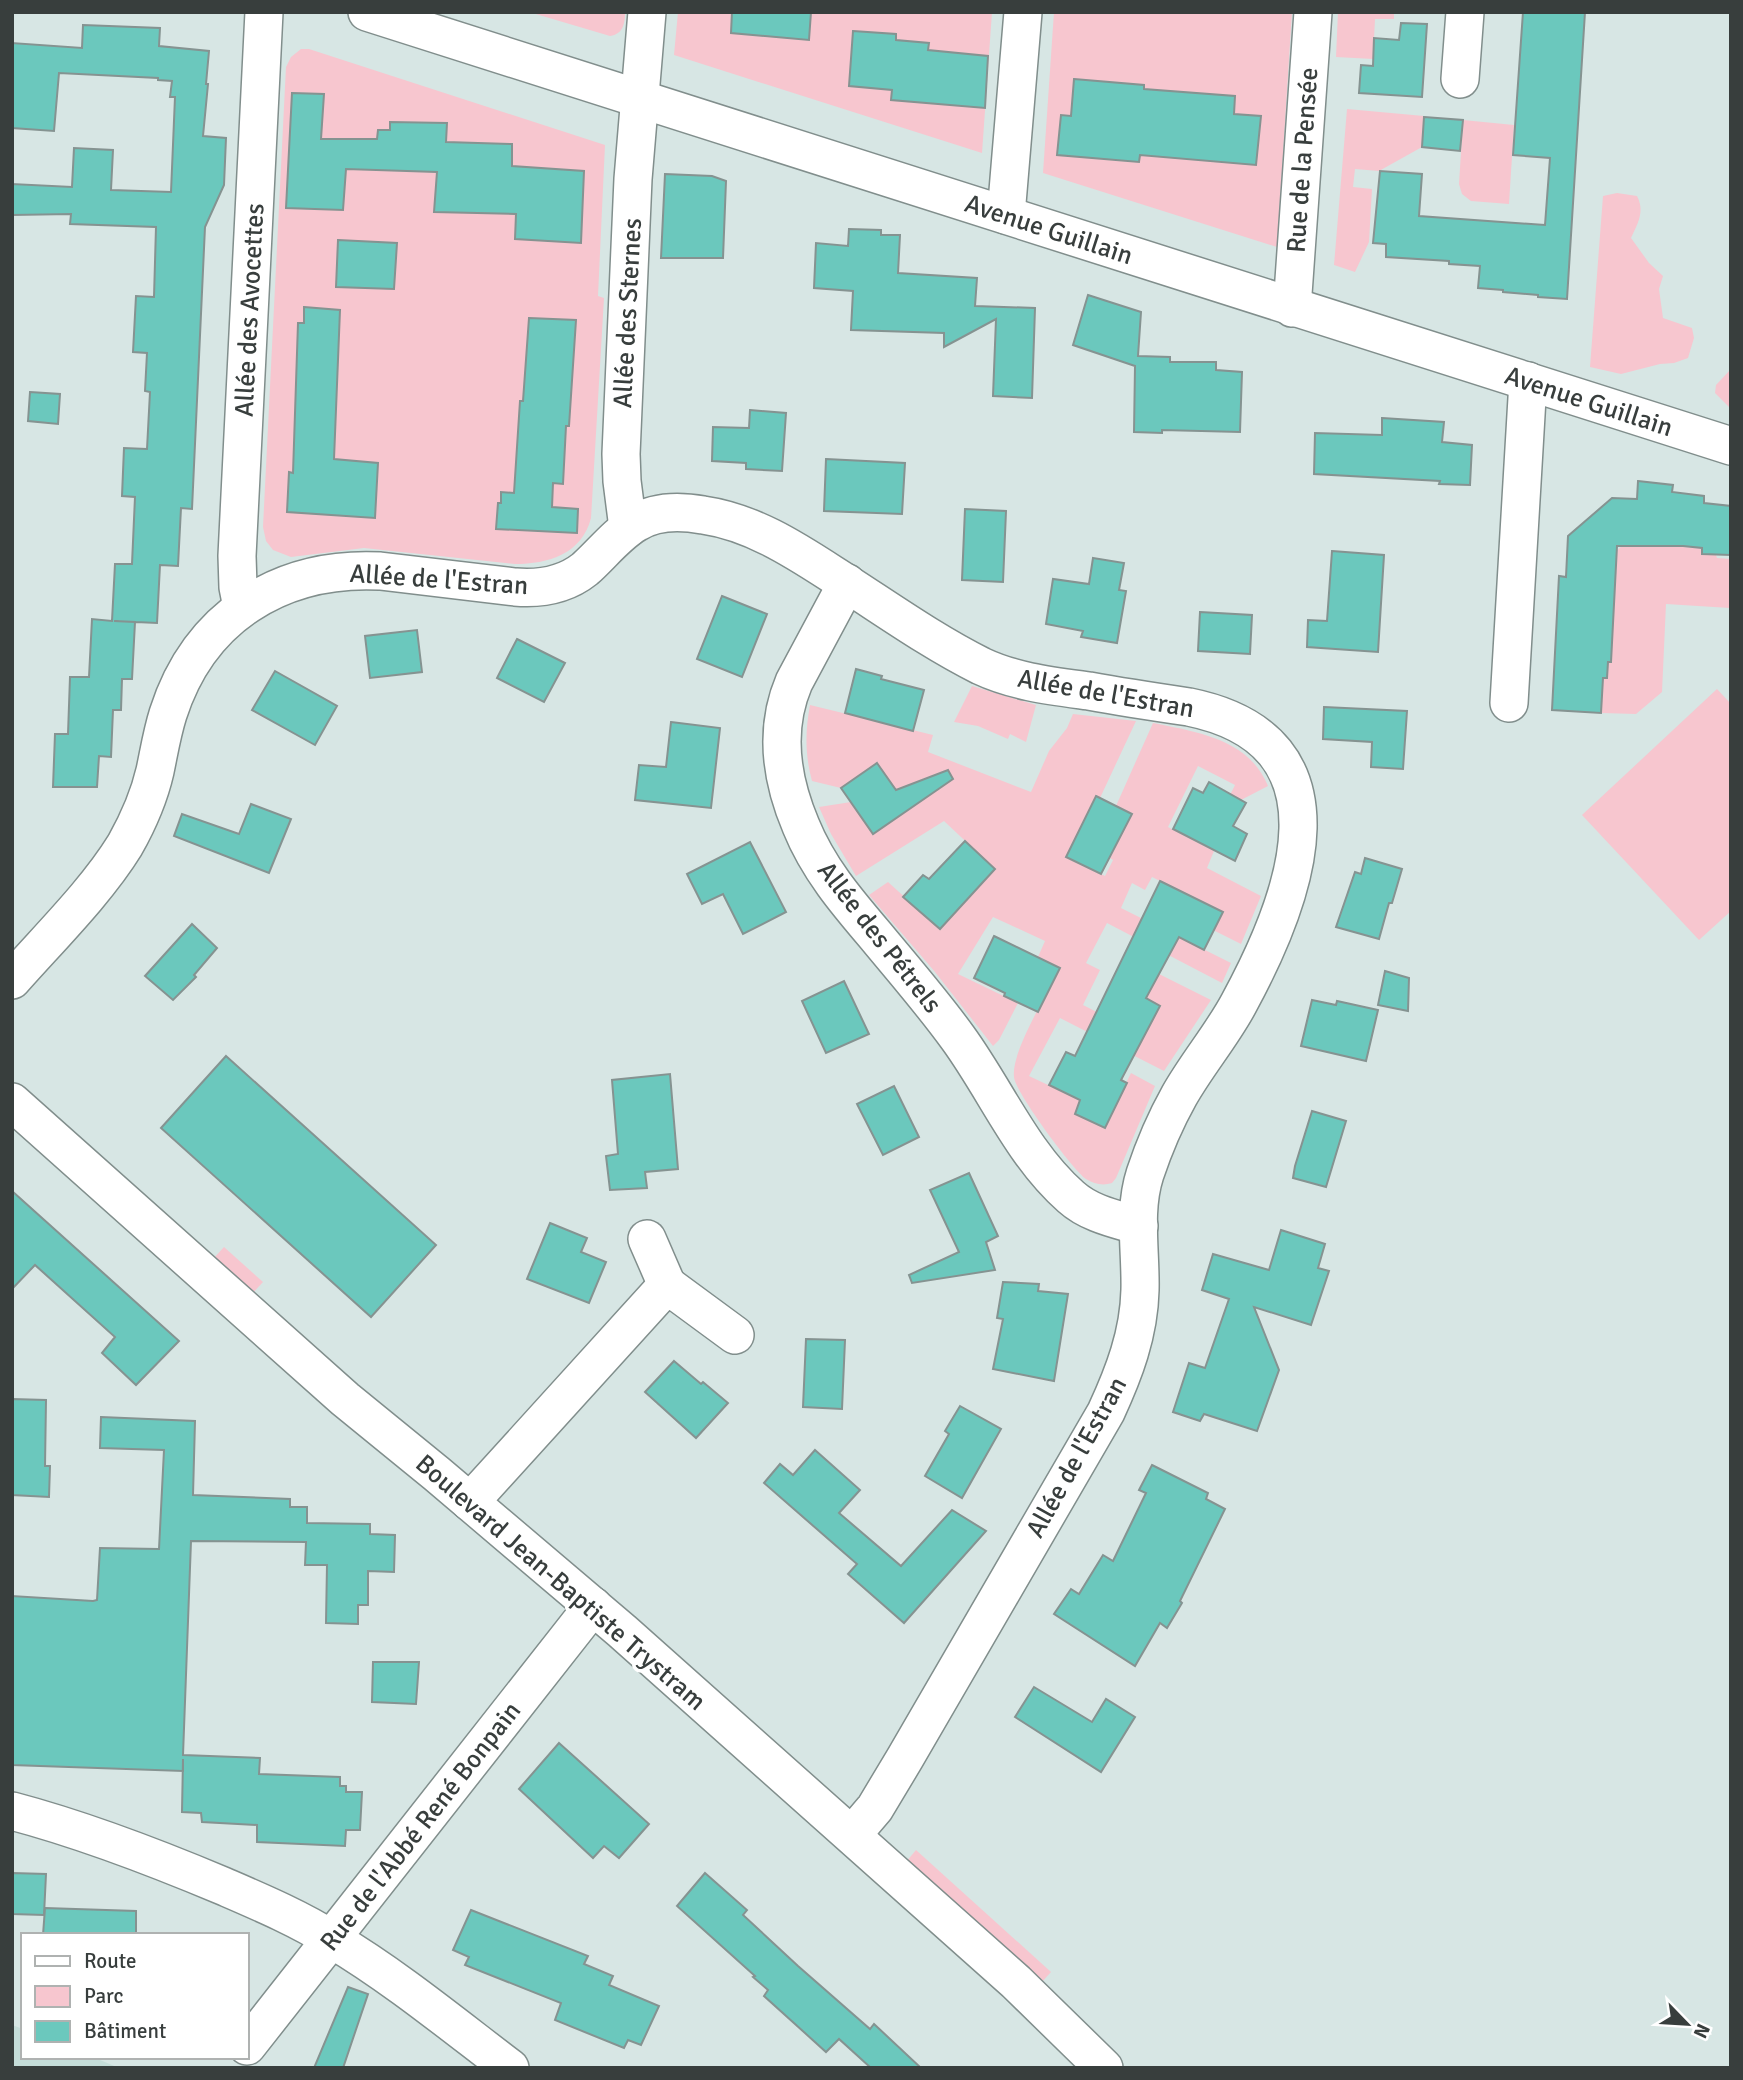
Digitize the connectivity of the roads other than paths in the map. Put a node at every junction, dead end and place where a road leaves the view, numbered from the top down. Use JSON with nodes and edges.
{"nodes":[{"id":1,"x":264,"y":12,"type":"edge"},
{"id":2,"x":367,"y":12,"type":"edge"},
{"id":3,"x":647,"y":12,"type":"edge"},
{"id":4,"x":1023,"y":12,"type":"edge"},
{"id":5,"x":1313,"y":12,"type":"edge"},
{"id":6,"x":1465,"y":12,"type":"edge"},
{"id":7,"x":1460,"y":79,"type":"dead end"},
{"id":8,"x":640,"y":98,"type":"junction"},
{"id":9,"x":1006,"y":215,"type":"junction"},
{"id":10,"x":1292,"y":307,"type":"junction"},
{"id":11,"x":1528,"y":382,"type":"junction"},
{"id":12,"x":1731,"y":446,"type":"edge"},
{"id":13,"x":628,"y":528,"type":"junction"},
{"id":14,"x":847,"y":583,"type":"junction"},
{"id":15,"x":242,"y":607,"type":"junction"},
{"id":16,"x":1509,"y":703,"type":"dead end"},
{"id":17,"x":12,"y":980,"type":"edge"},
{"id":18,"x":12,"y":1102,"type":"edge"},
{"id":19,"x":1139,"y":1226,"type":"junction"},
{"id":20,"x":647,"y":1238,"type":"dead end"},
{"id":21,"x":667,"y":1285,"type":"junction"},
{"id":22,"x":735,"y":1335,"type":"dead end"},
{"id":23,"x":470,"y":1503,"type":"junction"},
{"id":24,"x":593,"y":1606,"type":"junction"},
{"id":25,"x":12,"y":1811,"type":"edge"},
{"id":26,"x":852,"y":1835,"type":"junction"},
{"id":27,"x":331,"y":1939,"type":"junction"},
{"id":28,"x":248,"y":2045,"type":"edge"},
{"id":29,"x":509,"y":2068,"type":"edge"},
{"id":30,"x":1104,"y":2068,"type":"edge"}],
"edges":[{"from":1,"to":15,"type":"street","name":"Allée des Avocettes"},
{"from":2,"to":8,"type":"street","name":"Avenue Guillain"},
{"from":3,"to":8,"type":"street","name":"Allée des Sternes"},
{"from":4,"to":9,"type":"street"},
{"from":5,"to":10,"type":"street","name":"Rue de la Pensée"},
{"from":6,"to":7,"type":"street"},
{"from":8,"to":9,"type":"street","name":"Avenue Guillain"},
{"from":8,"to":13,"type":"street","name":"Allée des Sternes"},
{"from":9,"to":10,"type":"street","name":"Avenue Guillain"},
{"from":10,"to":11,"type":"street","name":"Avenue Guillain"},
{"from":11,"to":12,"type":"street","name":"Avenue Guillain"},
{"from":11,"to":16,"type":"street"},
{"from":13,"to":14,"type":"street","name":"Allée de l'Estran"},
{"from":13,"to":15,"type":"street","name":"Allée de l'Estran"},
{"from":14,"to":19,"type":"street","name":"Allée des Pétrels"},
{"from":14,"to":19,"type":"street","name":"Allée de l'Estran"},
{"from":15,"to":17,"type":"street","name":"Allée de l'Estran"},
{"from":18,"to":23,"type":"street","name":"Boulevard Jean-Baptiste Trystram"},
{"from":19,"to":26,"type":"street","name":"Allée de l'Estran"},
{"from":20,"to":21,"type":"street"},
{"from":21,"to":22,"type":"street"},
{"from":21,"to":23,"type":"street"},
{"from":23,"to":24,"type":"street","name":"Boulevard Jean-Baptiste Trystram"},
{"from":24,"to":26,"type":"street","name":"Boulevard Jean-Baptiste Trystram"},
{"from":24,"to":27,"type":"street","name":"Rue de l'Abbé René Bonpain"},
{"from":25,"to":27,"type":"street"},
{"from":26,"to":30,"type":"street","name":"Boulevard Jean-Baptiste Trystram"},
{"from":27,"to":28,"type":"street","name":"Rue de l'Abbé René Bonpain"},
{"from":27,"to":29,"type":"street"}]}
